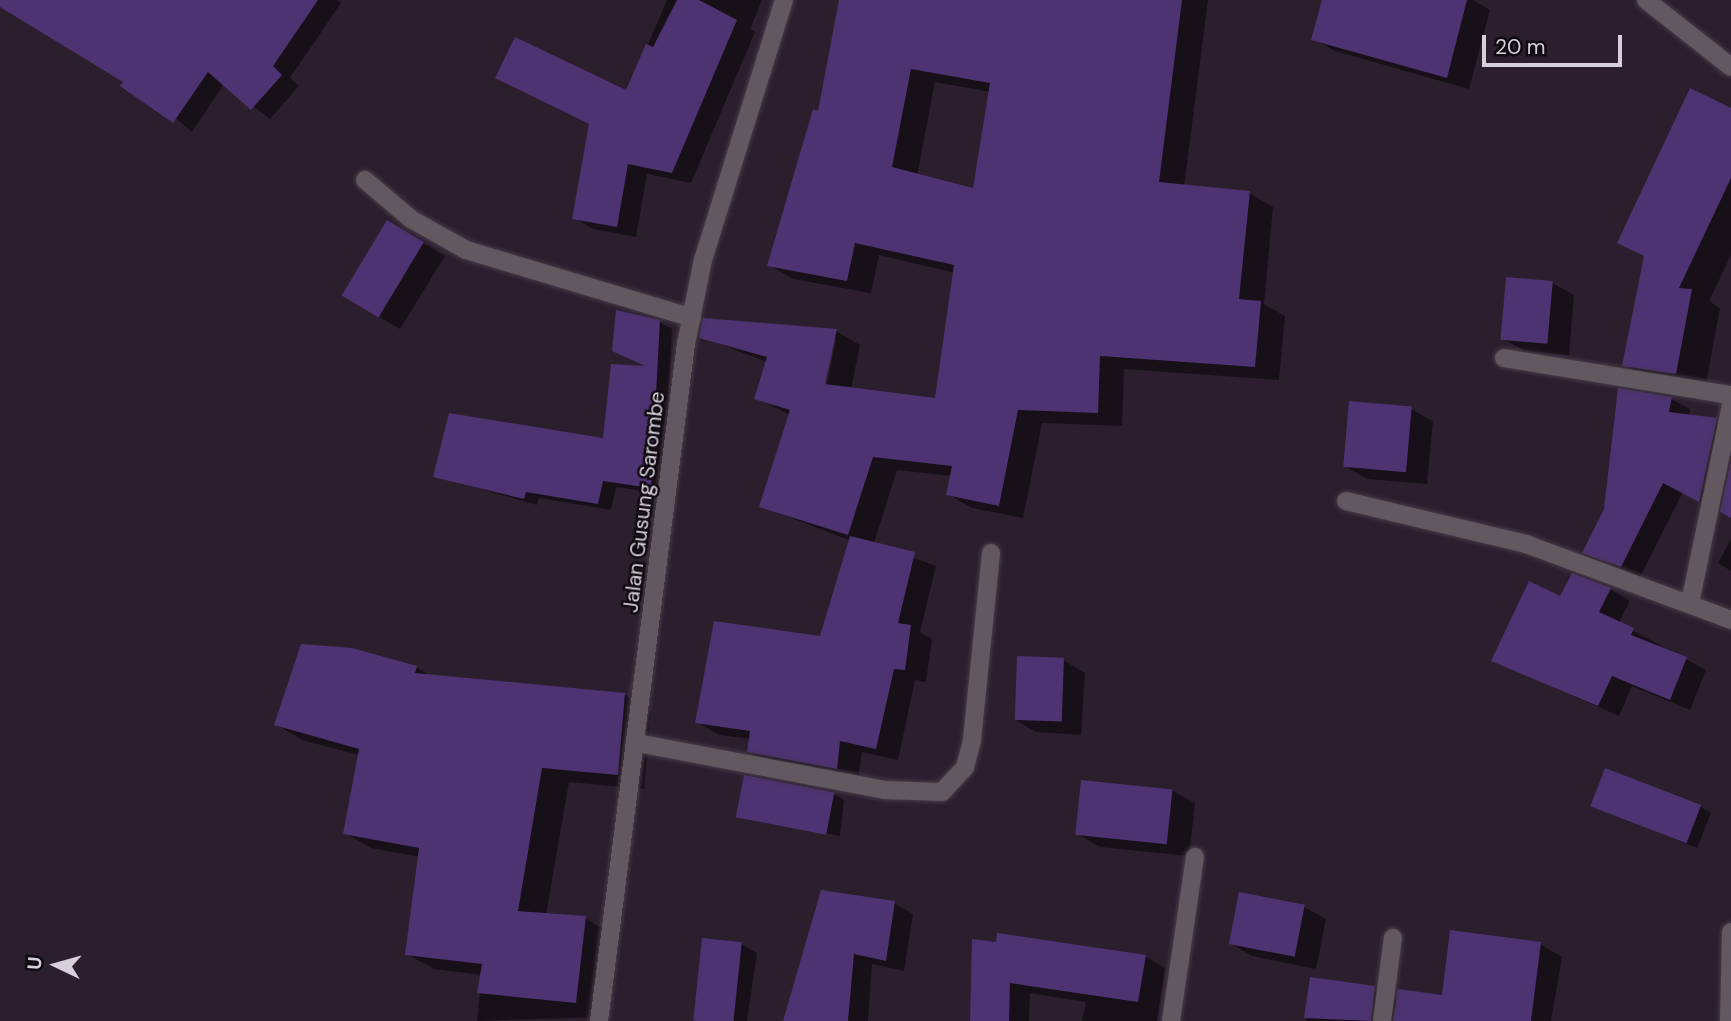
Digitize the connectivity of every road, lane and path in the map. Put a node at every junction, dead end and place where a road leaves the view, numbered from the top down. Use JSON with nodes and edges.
{"nodes":[{"id":1,"x":784,"y":0,"type":"edge"},
{"id":2,"x":1646,"y":0,"type":"edge"},
{"id":3,"x":1731,"y":67,"type":"edge"},
{"id":4,"x":365,"y":180,"type":"dead end"},
{"id":5,"x":692,"y":318,"type":"junction"},
{"id":6,"x":1504,"y":358,"type":"dead end"},
{"id":7,"x":1731,"y":395,"type":"edge"},
{"id":8,"x":1731,"y":405,"type":"edge"},
{"id":9,"x":1346,"y":501,"type":"dead end"},
{"id":10,"x":991,"y":553,"type":"dead end"},
{"id":11,"x":1690,"y":603,"type":"junction"},
{"id":12,"x":1731,"y":620,"type":"edge"},
{"id":13,"x":637,"y":743,"type":"junction"},
{"id":14,"x":1195,"y":857,"type":"dead end"},
{"id":15,"x":1731,"y":932,"type":"edge"},
{"id":16,"x":1393,"y":938,"type":"dead end"},
{"id":17,"x":599,"y":1021,"type":"edge"},
{"id":18,"x":1171,"y":1021,"type":"edge"},
{"id":19,"x":1382,"y":1021,"type":"edge"},
{"id":20,"x":1729,"y":1021,"type":"edge"}],
"edges":[{"from":1,"to":5,"type":"street","name":"Jalan Gusung Sarombe"},
{"from":2,"to":3,"type":"street"},
{"from":4,"to":5,"type":"street"},
{"from":5,"to":13,"type":"street","name":"Jalan Gusung Sarombe"},
{"from":6,"to":7,"type":"street"},
{"from":8,"to":11,"type":"street"},
{"from":9,"to":11,"type":"street"},
{"from":10,"to":13,"type":"street"},
{"from":11,"to":12,"type":"street"},
{"from":13,"to":17,"type":"street","name":"Jalan Gusung Sarombe"},
{"from":14,"to":18,"type":"street"},
{"from":15,"to":20,"type":"street"},
{"from":16,"to":19,"type":"street"}]}
